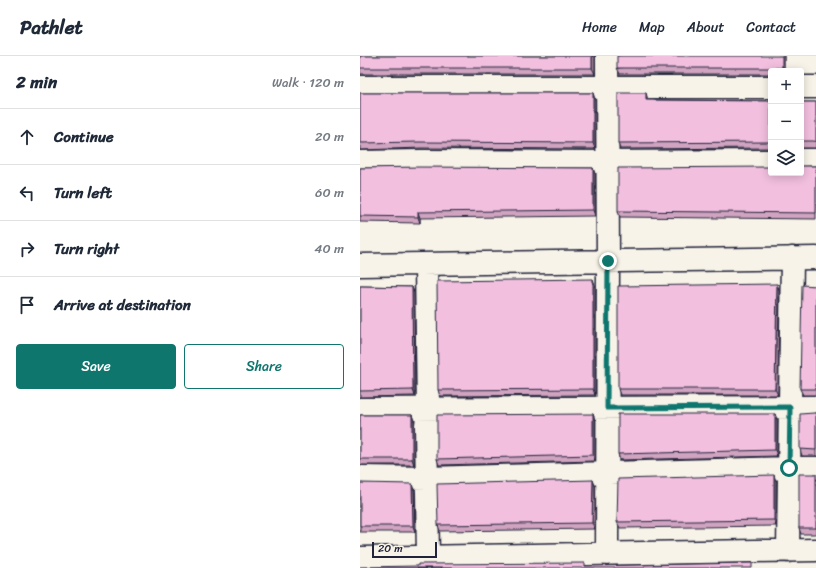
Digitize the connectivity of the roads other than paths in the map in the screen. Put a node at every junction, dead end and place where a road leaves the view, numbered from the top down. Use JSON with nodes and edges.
{"nodes":[{"id":1,"x":606,"y":56,"type":"edge"},
{"id":2,"x":360,"y":87,"type":"edge"},
{"id":3,"x":606,"y":87,"type":"junction"},
{"id":4,"x":768,"y":87,"type":"edge"},
{"id":5,"x":804,"y":87,"type":"edge"},
{"id":6,"x":816,"y":87,"type":"edge"},
{"id":7,"x":804,"y":160,"type":"edge"},
{"id":8,"x":816,"y":160,"type":"edge"},
{"id":9,"x":768,"y":161,"type":"edge"},
{"id":10,"x":360,"y":162,"type":"edge"},
{"id":11,"x":606,"y":162,"type":"junction"},
{"id":12,"x":792,"y":258,"type":"junction"},
{"id":13,"x":816,"y":258,"type":"edge"},
{"id":14,"x":608,"y":261,"type":"junction"},
{"id":15,"x":426,"y":264,"type":"junction"},
{"id":16,"x":360,"y":265,"type":"edge"},
{"id":17,"x":790,"y":407,"type":"junction"},
{"id":18,"x":816,"y":407,"type":"edge"},
{"id":19,"x":607,"y":408,"type":"junction"},
{"id":20,"x":360,"y":409,"type":"edge"},
{"id":21,"x":428,"y":409,"type":"junction"},
{"id":22,"x":789,"y":468,"type":"junction"},
{"id":23,"x":816,"y":468,"type":"edge"},
{"id":24,"x":607,"y":473,"type":"junction"},
{"id":25,"x":360,"y":477,"type":"edge"},
{"id":26,"x":427,"y":478,"type":"junction"},
{"id":27,"x":816,"y":550,"type":"edge"},
{"id":28,"x":788,"y":551,"type":"junction"},
{"id":29,"x":606,"y":554,"type":"junction"},
{"id":30,"x":428,"y":557,"type":"junction"},
{"id":31,"x":360,"y":558,"type":"edge"}],
"edges":[{"from":1,"to":3,"type":"street"},
{"from":2,"to":3,"type":"street"},
{"from":3,"to":4,"type":"street"},
{"from":3,"to":11,"type":"street"},
{"from":5,"to":6,"type":"street"},
{"from":7,"to":8,"type":"street"},
{"from":9,"to":11,"type":"street"},
{"from":10,"to":11,"type":"street"},
{"from":11,"to":14,"type":"street"},
{"from":12,"to":13,"type":"street"},
{"from":12,"to":14,"type":"street"},
{"from":12,"to":17,"type":"street"},
{"from":14,"to":15,"type":"street"},
{"from":14,"to":19,"type":"street"},
{"from":15,"to":16,"type":"street"},
{"from":15,"to":21,"type":"street"},
{"from":17,"to":18,"type":"street"},
{"from":17,"to":19,"type":"street"},
{"from":17,"to":22,"type":"street"},
{"from":19,"to":21,"type":"street"},
{"from":19,"to":24,"type":"street"},
{"from":20,"to":21,"type":"street"},
{"from":21,"to":26,"type":"street"},
{"from":22,"to":23,"type":"street"},
{"from":22,"to":24,"type":"street"},
{"from":22,"to":28,"type":"street"},
{"from":24,"to":26,"type":"street"},
{"from":24,"to":29,"type":"street"},
{"from":25,"to":26,"type":"street"},
{"from":26,"to":30,"type":"street"},
{"from":27,"to":28,"type":"street"},
{"from":28,"to":29,"type":"street"},
{"from":29,"to":30,"type":"street"},
{"from":30,"to":31,"type":"street"}]}
